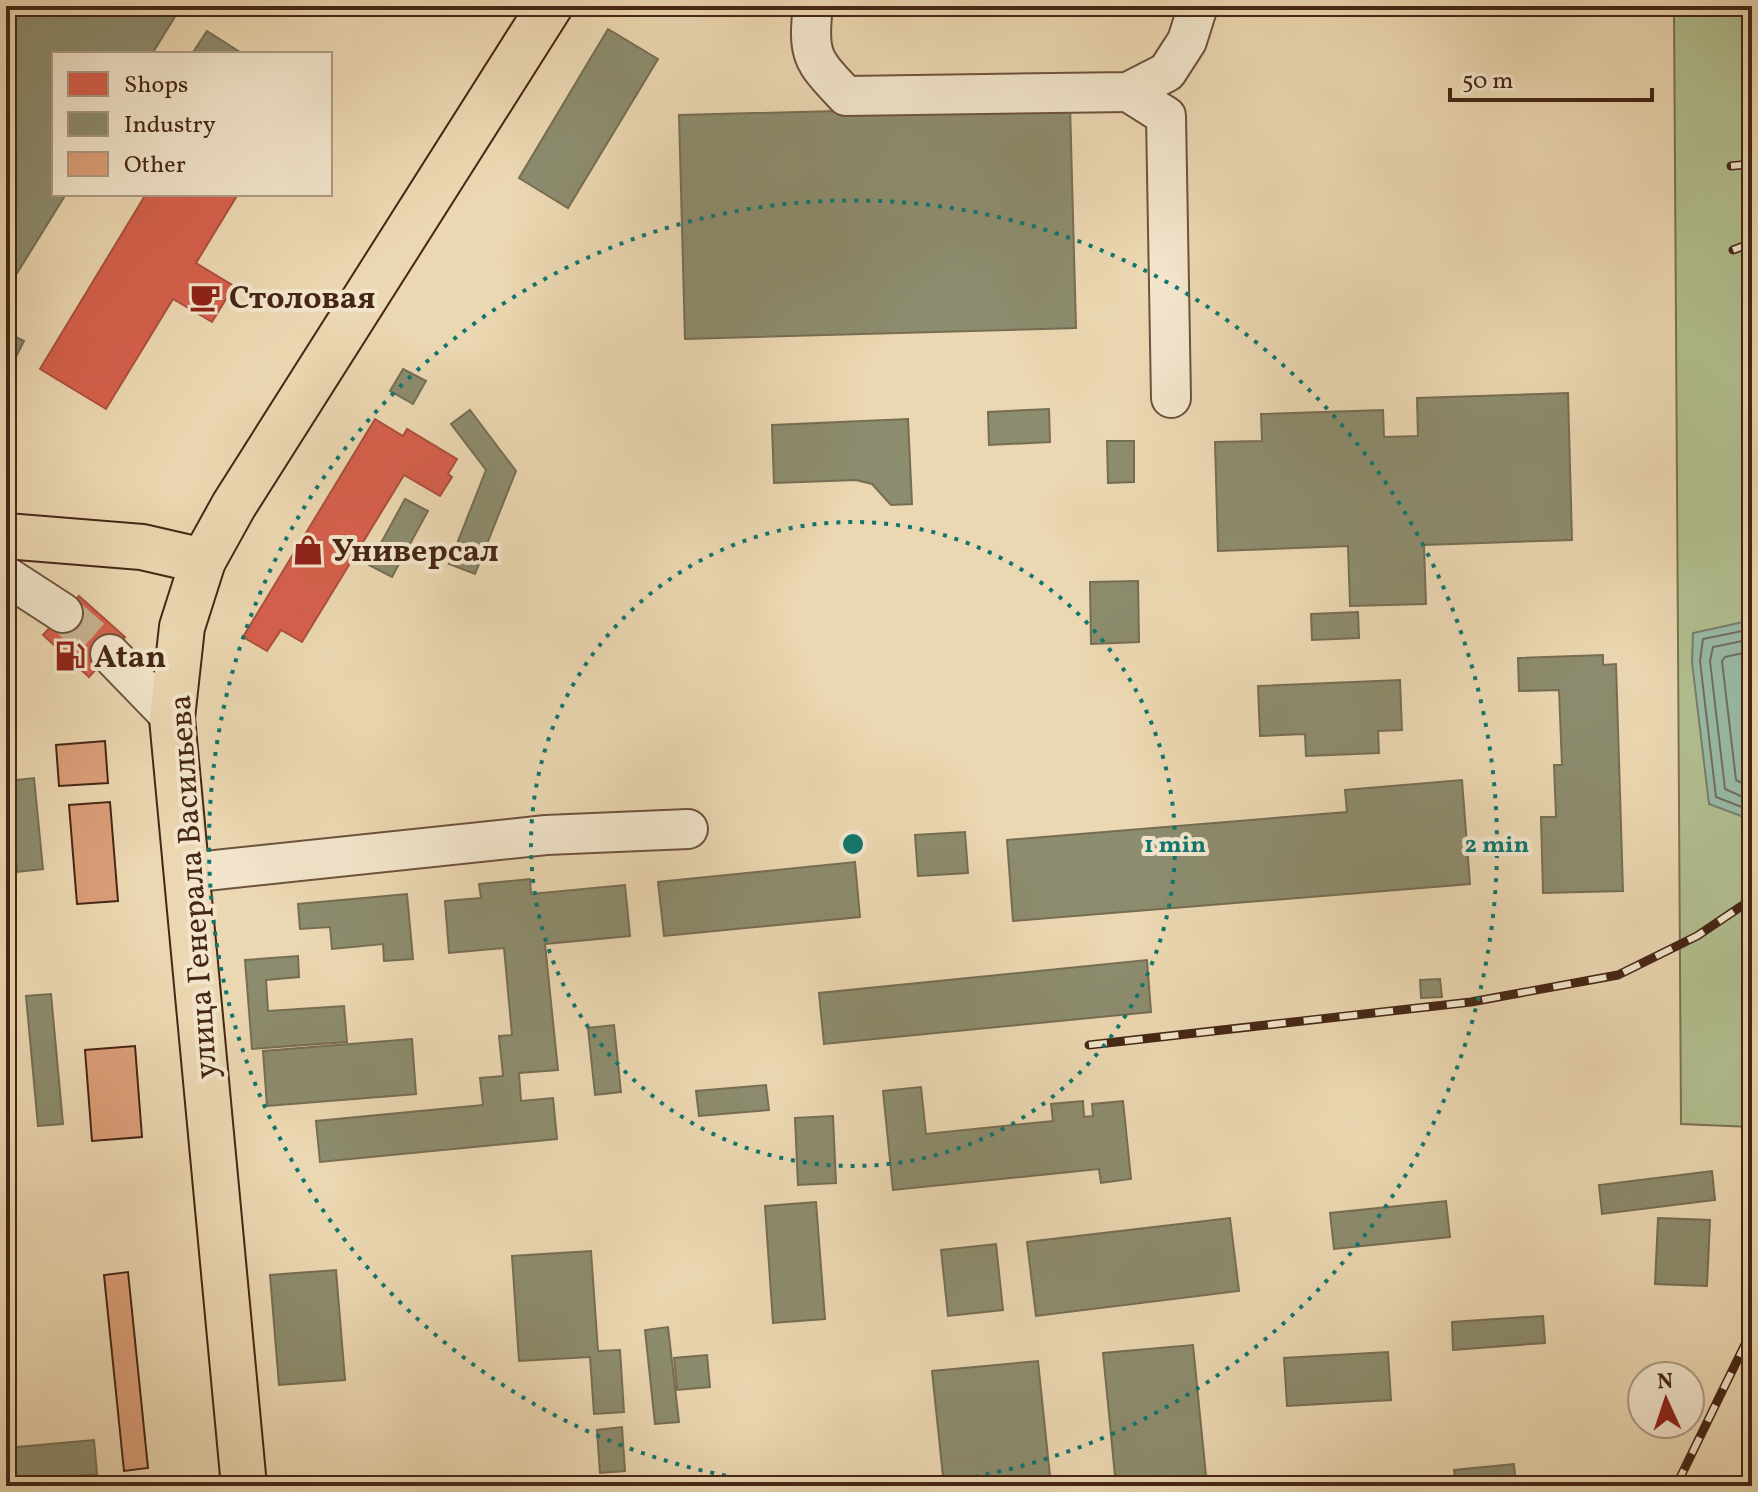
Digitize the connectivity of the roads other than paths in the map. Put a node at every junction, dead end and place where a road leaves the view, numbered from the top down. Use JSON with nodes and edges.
{"nodes":[{"id":1,"x":550,"y":6,"type":"edge"},
{"id":2,"x":813,"y":6,"type":"edge"},
{"id":3,"x":1198,"y":6,"type":"edge"},
{"id":4,"x":1128,"y":92,"type":"junction"},
{"id":5,"x":1171,"y":398,"type":"dead end"},
{"id":6,"x":6,"y":536,"type":"edge"},
{"id":7,"x":203,"y":561,"type":"junction"},
{"id":8,"x":6,"y":576,"type":"edge"},
{"id":9,"x":63,"y":613,"type":"tunnel mouth"},
{"id":10,"x":110,"y":654,"type":"tunnel mouth"},
{"id":11,"x":172,"y":718,"type":"junction"},
{"id":12,"x":688,"y":829,"type":"dead end"},
{"id":13,"x":187,"y":873,"type":"junction"},
{"id":14,"x":244,"y":1486,"type":"edge"}],
"edges":[{"from":1,"to":7,"type":"main road","name":"улица Генерала Васильева"},
{"from":2,"to":4,"type":"lane"},
{"from":3,"to":4,"type":"lane"},
{"from":4,"to":5,"type":"lane"},
{"from":6,"to":7,"type":"main road"},
{"from":7,"to":11,"type":"main road","name":"улица Генерала Васильева"},
{"from":8,"to":9,"type":"lane"},
{"from":10,"to":11,"type":"lane"},
{"from":11,"to":13,"type":"main road","name":"улица Генерала Васильева"},
{"from":12,"to":13,"type":"lane"},
{"from":13,"to":14,"type":"main road","name":"улица Генерала Васильева"}]}
